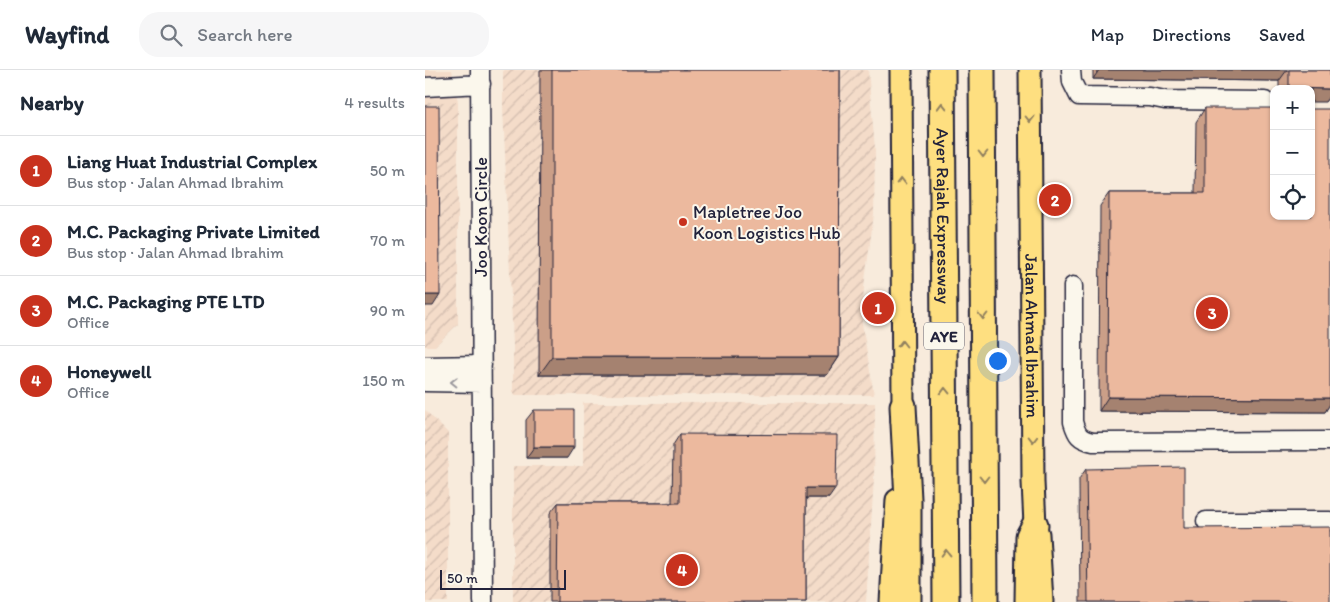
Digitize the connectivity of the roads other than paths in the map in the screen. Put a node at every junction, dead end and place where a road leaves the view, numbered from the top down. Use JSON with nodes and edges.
{"nodes":[{"id":1,"x":901,"y":70,"type":"edge"},
{"id":2,"x":942,"y":70,"type":"edge"},
{"id":3,"x":982,"y":70,"type":"edge"},
{"id":4,"x":1030,"y":70,"type":"edge"},
{"id":5,"x":1071,"y":70,"type":"edge"},
{"id":6,"x":481,"y":77,"type":"edge"},
{"id":7,"x":425,"y":87,"type":"edge"},
{"id":8,"x":1265,"y":101,"type":"dead end"},
{"id":9,"x":1073,"y":286,"type":"dead end"},
{"id":10,"x":482,"y":365,"type":"junction"},
{"id":11,"x":425,"y":366,"type":"edge"},
{"id":12,"x":425,"y":382,"type":"edge"},
{"id":13,"x":482,"y":383,"type":"junction"},
{"id":14,"x":903,"y":406,"type":"junction"},
{"id":15,"x":1330,"y":441,"type":"edge"},
{"id":16,"x":1206,"y":521,"type":"dead end"},
{"id":17,"x":1330,"y":521,"type":"edge"},
{"id":18,"x":1035,"y":525,"type":"junction"},
{"id":19,"x":483,"y":602,"type":"edge"},
{"id":20,"x":891,"y":602,"type":"edge"},
{"id":21,"x":908,"y":602,"type":"edge"},
{"id":22,"x":947,"y":602,"type":"edge"},
{"id":23,"x":985,"y":602,"type":"edge"},
{"id":24,"x":1028,"y":602,"type":"edge"},
{"id":25,"x":1042,"y":602,"type":"edge"}],
"edges":[{"from":14,"to":1,"type":"main road","one_way":true},
{"from":22,"to":2,"type":"highway","name":"Ayer Rajah Expressway","number":"AYE","one_way":true},
{"from":3,"to":23,"type":"highway","number":"AYE","one_way":true},
{"from":4,"to":18,"type":"main road","name":"Jalan Ahmad Ibrahim","one_way":true},
{"from":5,"to":8,"type":"street"},
{"from":6,"to":7,"type":"street"},
{"from":6,"to":10,"type":"street","name":"Joo Koon Circle"},
{"from":9,"to":15,"type":"street"},
{"from":10,"to":11,"type":"street"},
{"from":10,"to":13,"type":"street","name":"Joo Koon Circle"},
{"from":13,"to":12,"type":"street","one_way":true},
{"from":13,"to":19,"type":"street","name":"Joo Koon Circle"},
{"from":14,"to":20,"type":"main road"},
{"from":14,"to":21,"type":"highway"},
{"from":16,"to":17,"type":"street"},
{"from":18,"to":24,"type":"highway"},
{"from":18,"to":25,"type":"main road","name":"Jalan Ahmad Ibrahim"}]}
